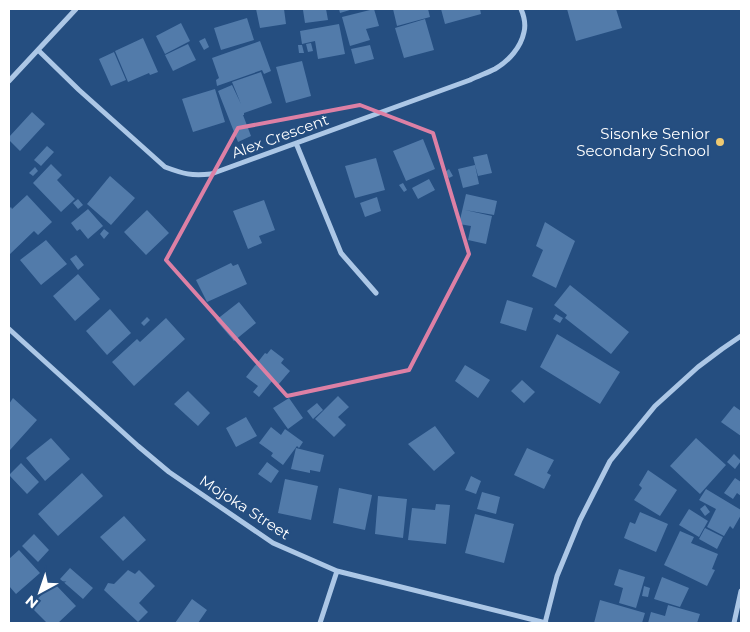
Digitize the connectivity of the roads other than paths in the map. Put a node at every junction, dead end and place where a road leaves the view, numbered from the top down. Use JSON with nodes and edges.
{"nodes":[{"id":1,"x":76,"y":9,"type":"edge"},
{"id":2,"x":521,"y":9,"type":"edge"},
{"id":3,"x":38,"y":50,"type":"junction"},
{"id":4,"x":9,"y":81,"type":"edge"},
{"id":5,"x":296,"y":143,"type":"junction"},
{"id":6,"x":376,"y":293,"type":"dead end"},
{"id":7,"x":9,"y":329,"type":"edge"},
{"id":8,"x":741,"y":336,"type":"edge"},
{"id":9,"x":337,"y":571,"type":"junction"},
{"id":10,"x":741,"y":591,"type":"edge"},
{"id":11,"x":320,"y":623,"type":"edge"},
{"id":12,"x":545,"y":623,"type":"edge"},
{"id":13,"x":734,"y":623,"type":"edge"}],
"edges":[{"from":1,"to":3,"type":"street"},
{"from":2,"to":5,"type":"street","name":"Alex Crescent"},
{"from":3,"to":4,"type":"street"},
{"from":3,"to":5,"type":"street","name":"Alex Crescent"},
{"from":5,"to":6,"type":"street"},
{"from":7,"to":9,"type":"street","name":"Mojoka Street"},
{"from":8,"to":12,"type":"street"},
{"from":9,"to":11,"type":"street"},
{"from":9,"to":12,"type":"street","name":"Mojoka Street"},
{"from":10,"to":13,"type":"street"}]}
